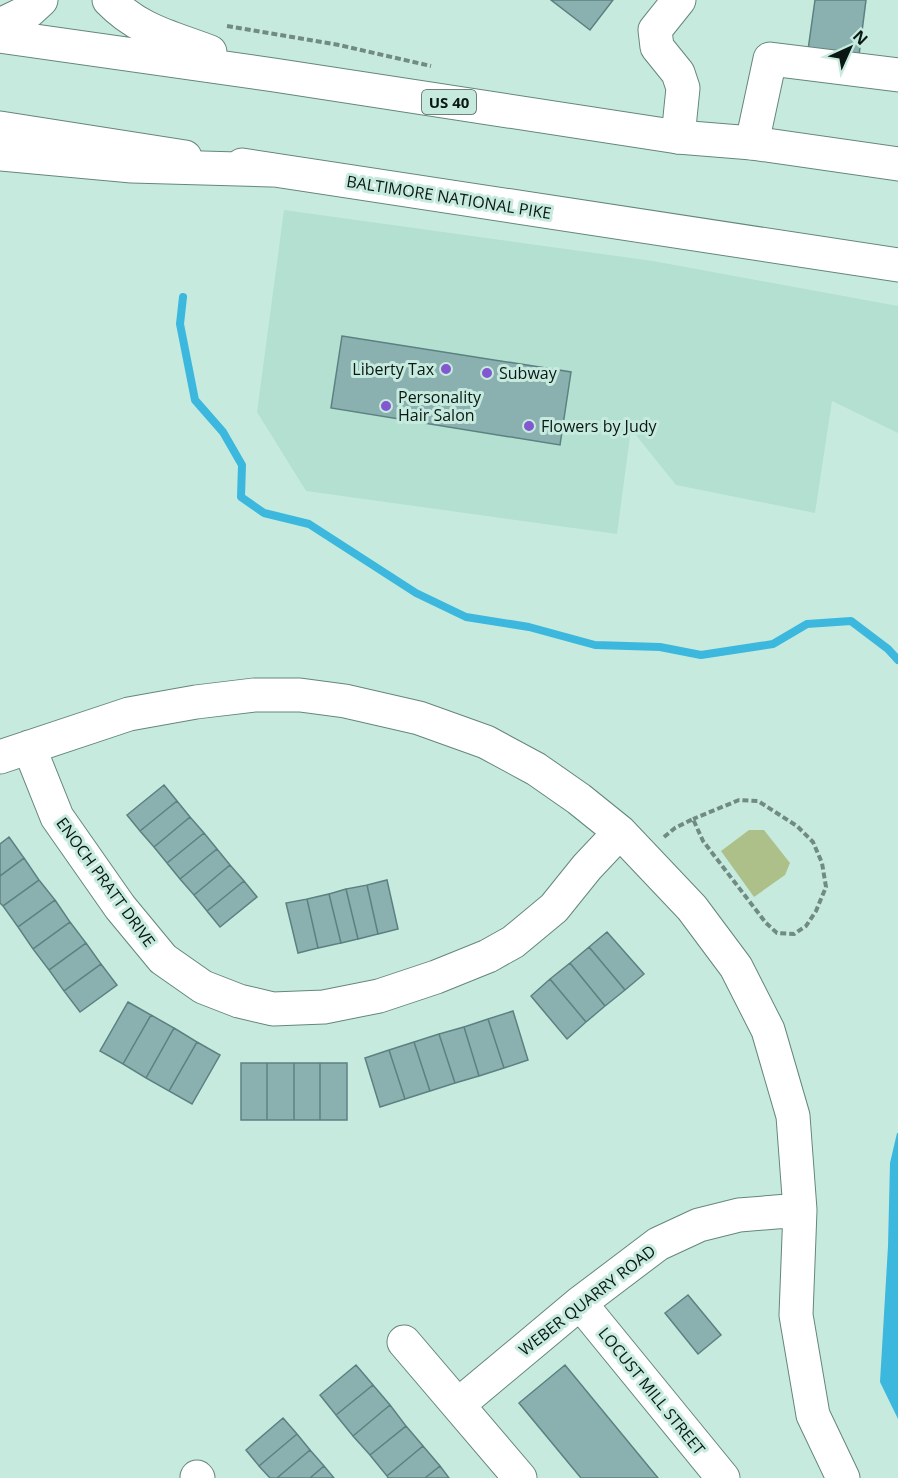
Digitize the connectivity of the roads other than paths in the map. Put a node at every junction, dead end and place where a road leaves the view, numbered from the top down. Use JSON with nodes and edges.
{"nodes":[{"id":1,"x":41,"y":0,"type":"edge"},
{"id":2,"x":109,"y":0,"type":"edge"},
{"id":3,"x":680,"y":0,"type":"edge"},
{"id":4,"x":0,"y":25,"type":"edge"},
{"id":5,"x":0,"y":36,"type":"edge"},
{"id":6,"x":274,"y":75,"type":"junction"},
{"id":7,"x":898,"y":75,"type":"edge"},
{"id":8,"x":0,"y":128,"type":"edge"},
{"id":9,"x":678,"y":136,"type":"junction"},
{"id":10,"x":752,"y":143,"type":"junction"},
{"id":11,"x":0,"y":154,"type":"edge"},
{"id":12,"x":898,"y":164,"type":"edge"},
{"id":13,"x":272,"y":170,"type":"junction"},
{"id":14,"x":898,"y":265,"type":"edge"},
{"id":15,"x":14,"y":752,"type":"edge"},
{"id":16,"x":620,"y":832,"type":"junction"},
{"id":17,"x":800,"y":1210,"type":"junction"},
{"id":18,"x":580,"y":1303,"type":"junction"},
{"id":19,"x":404,"y":1342,"type":"dead end"},
{"id":20,"x":459,"y":1405,"type":"junction"},
{"id":21,"x":520,"y":1478,"type":"edge"},
{"id":22,"x":723,"y":1478,"type":"edge"},
{"id":23,"x":843,"y":1478,"type":"edge"}],
"edges":[{"from":1,"to":4,"type":"main road"},
{"from":2,"to":6,"type":"main road"},
{"from":3,"to":9,"type":"main road"},
{"from":5,"to":6,"type":"main road","number":"US 40"},
{"from":6,"to":9,"type":"main road","number":"US 40"},
{"from":7,"to":10,"type":"main road"},
{"from":8,"to":13,"type":"main road","name":"BALTIMORE NATIONAL PIKE"},
{"from":9,"to":10,"type":"main road","number":"US 40"},
{"from":10,"to":12,"type":"main road","number":"US 40"},
{"from":11,"to":13,"type":"main road"},
{"from":13,"to":14,"type":"main road","name":"BALTIMORE NATIONAL PIKE"},
{"from":15,"to":16,"type":"main road"},
{"from":15,"to":16,"type":"main road","name":"ENOCH PRATT DRIVE"},
{"from":16,"to":17,"type":"main road"},
{"from":17,"to":18,"type":"main road","name":"WEBER QUARRY ROAD"},
{"from":17,"to":23,"type":"main road"},
{"from":18,"to":20,"type":"main road","name":"WEBER QUARRY ROAD"},
{"from":18,"to":22,"type":"main road","name":"LOCUST MILL STREET"},
{"from":19,"to":20,"type":"main road"},
{"from":20,"to":21,"type":"main road"}]}
